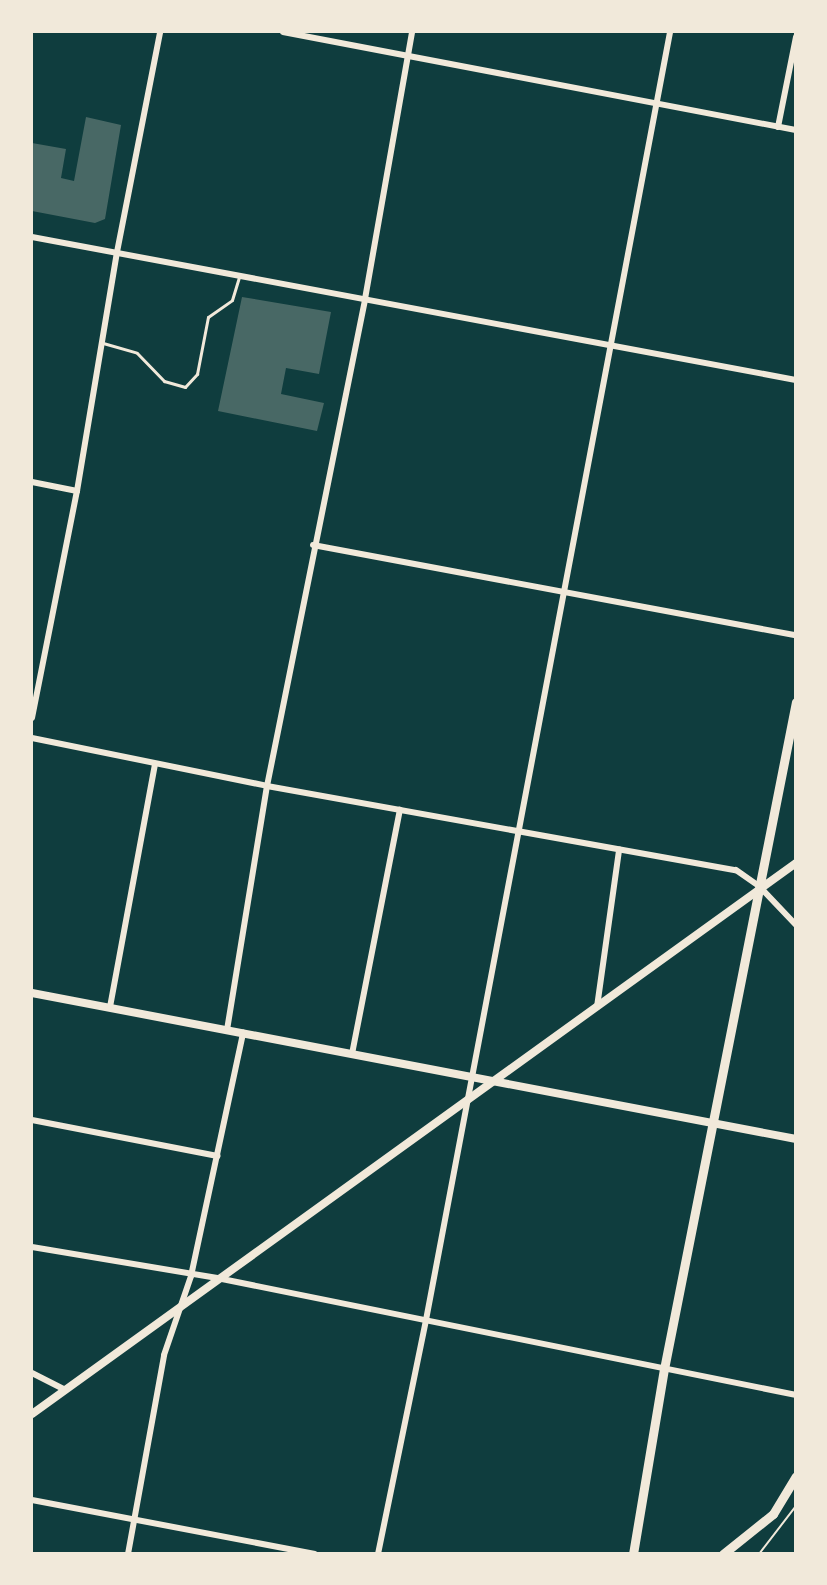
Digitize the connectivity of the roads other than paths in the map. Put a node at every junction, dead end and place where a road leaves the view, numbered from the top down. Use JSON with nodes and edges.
{"nodes":[{"id":1,"x":160,"y":32,"type":"edge"},
{"id":2,"x":282,"y":32,"type":"edge"},
{"id":3,"x":412,"y":32,"type":"edge"},
{"id":4,"x":670,"y":32,"type":"edge"},
{"id":5,"x":795,"y":37,"type":"edge"},
{"id":6,"x":407,"y":55,"type":"junction"},
{"id":7,"x":655,"y":105,"type":"junction"},
{"id":8,"x":778,"y":127,"type":"junction"},
{"id":9,"x":795,"y":130,"type":"edge"},
{"id":10,"x":32,"y":237,"type":"edge"},
{"id":11,"x":117,"y":252,"type":"junction"},
{"id":12,"x":239,"y":275,"type":"junction"},
{"id":13,"x":365,"y":298,"type":"junction"},
{"id":14,"x":102,"y":343,"type":"junction"},
{"id":15,"x":608,"y":346,"type":"junction"},
{"id":16,"x":795,"y":380,"type":"edge"},
{"id":17,"x":32,"y":482,"type":"edge"},
{"id":18,"x":77,"y":491,"type":"junction"},
{"id":19,"x":313,"y":545,"type":"junction"},
{"id":20,"x":562,"y":593,"type":"junction"},
{"id":21,"x":795,"y":635,"type":"edge"},
{"id":22,"x":795,"y":702,"type":"edge"},
{"id":23,"x":32,"y":718,"type":"edge"},
{"id":24,"x":32,"y":738,"type":"edge"},
{"id":25,"x":155,"y":764,"type":"junction"},
{"id":26,"x":267,"y":786,"type":"junction"},
{"id":27,"x":400,"y":810,"type":"junction"},
{"id":28,"x":517,"y":832,"type":"junction"},
{"id":29,"x":619,"y":850,"type":"junction"},
{"id":30,"x":795,"y":863,"type":"edge"},
{"id":31,"x":760,"y":887,"type":"junction"},
{"id":32,"x":795,"y":925,"type":"edge"},
{"id":33,"x":32,"y":993,"type":"edge"},
{"id":34,"x":110,"y":1007,"type":"junction"},
{"id":35,"x":596,"y":1009,"type":"junction"},
{"id":36,"x":226,"y":1030,"type":"junction"},
{"id":37,"x":243,"y":1033,"type":"junction"},
{"id":38,"x":352,"y":1054,"type":"junction"},
{"id":39,"x":470,"y":1077,"type":"junction"},
{"id":40,"x":494,"y":1082,"type":"junction"},
{"id":41,"x":465,"y":1101,"type":"junction"},
{"id":42,"x":32,"y":1120,"type":"edge"},
{"id":43,"x":713,"y":1122,"type":"junction"},
{"id":44,"x":795,"y":1139,"type":"edge"},
{"id":45,"x":219,"y":1156,"type":"junction"},
{"id":46,"x":32,"y":1247,"type":"edge"},
{"id":47,"x":191,"y":1276,"type":"junction"},
{"id":48,"x":217,"y":1278,"type":"junction"},
{"id":49,"x":182,"y":1304,"type":"junction"},
{"id":50,"x":426,"y":1320,"type":"junction"},
{"id":51,"x":664,"y":1369,"type":"junction"},
{"id":52,"x":32,"y":1373,"type":"edge"},
{"id":53,"x":65,"y":1390,"type":"junction"},
{"id":54,"x":795,"y":1395,"type":"edge"},
{"id":55,"x":32,"y":1414,"type":"edge"},
{"id":56,"x":795,"y":1476,"type":"edge"},
{"id":57,"x":32,"y":1500,"type":"edge"},
{"id":58,"x":135,"y":1520,"type":"junction"},
{"id":59,"x":634,"y":1551,"type":"edge"},
{"id":60,"x":128,"y":1554,"type":"edge"},
{"id":61,"x":315,"y":1554,"type":"edge"},
{"id":62,"x":378,"y":1554,"type":"edge"},
{"id":63,"x":723,"y":1554,"type":"edge"}],
"edges":[{"from":1,"to":11,"type":"street"},
{"from":2,"to":6,"type":"street"},
{"from":3,"to":6,"type":"street"},
{"from":4,"to":7,"type":"street"},
{"from":5,"to":8,"type":"street"},
{"from":6,"to":7,"type":"street"},
{"from":6,"to":13,"type":"street"},
{"from":7,"to":8,"type":"street"},
{"from":7,"to":15,"type":"street"},
{"from":8,"to":9,"type":"street"},
{"from":10,"to":11,"type":"street"},
{"from":11,"to":12,"type":"street"},
{"from":11,"to":14,"type":"street"},
{"from":12,"to":13,"type":"street"},
{"from":12,"to":14,"type":"lane"},
{"from":13,"to":15,"type":"street"},
{"from":13,"to":19,"type":"street"},
{"from":14,"to":18,"type":"street"},
{"from":15,"to":16,"type":"street"},
{"from":15,"to":20,"type":"street"},
{"from":17,"to":18,"type":"street"},
{"from":18,"to":23,"type":"street"},
{"from":19,"to":20,"type":"street"},
{"from":19,"to":26,"type":"street"},
{"from":20,"to":21,"type":"street"},
{"from":20,"to":28,"type":"street"},
{"from":22,"to":31,"type":"main road"},
{"from":24,"to":25,"type":"street"},
{"from":25,"to":26,"type":"street"},
{"from":25,"to":34,"type":"street"},
{"from":26,"to":27,"type":"street"},
{"from":26,"to":36,"type":"street"},
{"from":27,"to":28,"type":"street"},
{"from":27,"to":38,"type":"street"},
{"from":28,"to":29,"type":"street"},
{"from":28,"to":39,"type":"street"},
{"from":29,"to":31,"type":"street"},
{"from":29,"to":35,"type":"street"},
{"from":30,"to":31,"type":"main road"},
{"from":31,"to":32,"type":"street"},
{"from":31,"to":35,"type":"main road"},
{"from":31,"to":43,"type":"main road"},
{"from":33,"to":34,"type":"main road"},
{"from":34,"to":36,"type":"main road"},
{"from":35,"to":40,"type":"main road"},
{"from":36,"to":37,"type":"main road"},
{"from":37,"to":38,"type":"main road"},
{"from":37,"to":45,"type":"street"},
{"from":38,"to":39,"type":"main road"},
{"from":39,"to":40,"type":"main road"},
{"from":39,"to":41,"type":"street"},
{"from":40,"to":41,"type":"main road"},
{"from":40,"to":43,"type":"main road"},
{"from":41,"to":48,"type":"main road"},
{"from":41,"to":50,"type":"street"},
{"from":42,"to":45,"type":"street"},
{"from":43,"to":44,"type":"main road"},
{"from":43,"to":51,"type":"main road"},
{"from":45,"to":47,"type":"street"},
{"from":46,"to":47,"type":"street"},
{"from":47,"to":48,"type":"street"},
{"from":47,"to":49,"type":"street"},
{"from":48,"to":49,"type":"main road"},
{"from":48,"to":50,"type":"street"},
{"from":49,"to":53,"type":"main road"},
{"from":49,"to":58,"type":"street"},
{"from":50,"to":51,"type":"street"},
{"from":50,"to":62,"type":"street"},
{"from":51,"to":54,"type":"street"},
{"from":51,"to":59,"type":"main road"},
{"from":52,"to":53,"type":"street"},
{"from":53,"to":55,"type":"main road"},
{"from":56,"to":63,"type":"main road"},
{"from":57,"to":58,"type":"street"},
{"from":58,"to":60,"type":"street"},
{"from":58,"to":61,"type":"street"}]}
